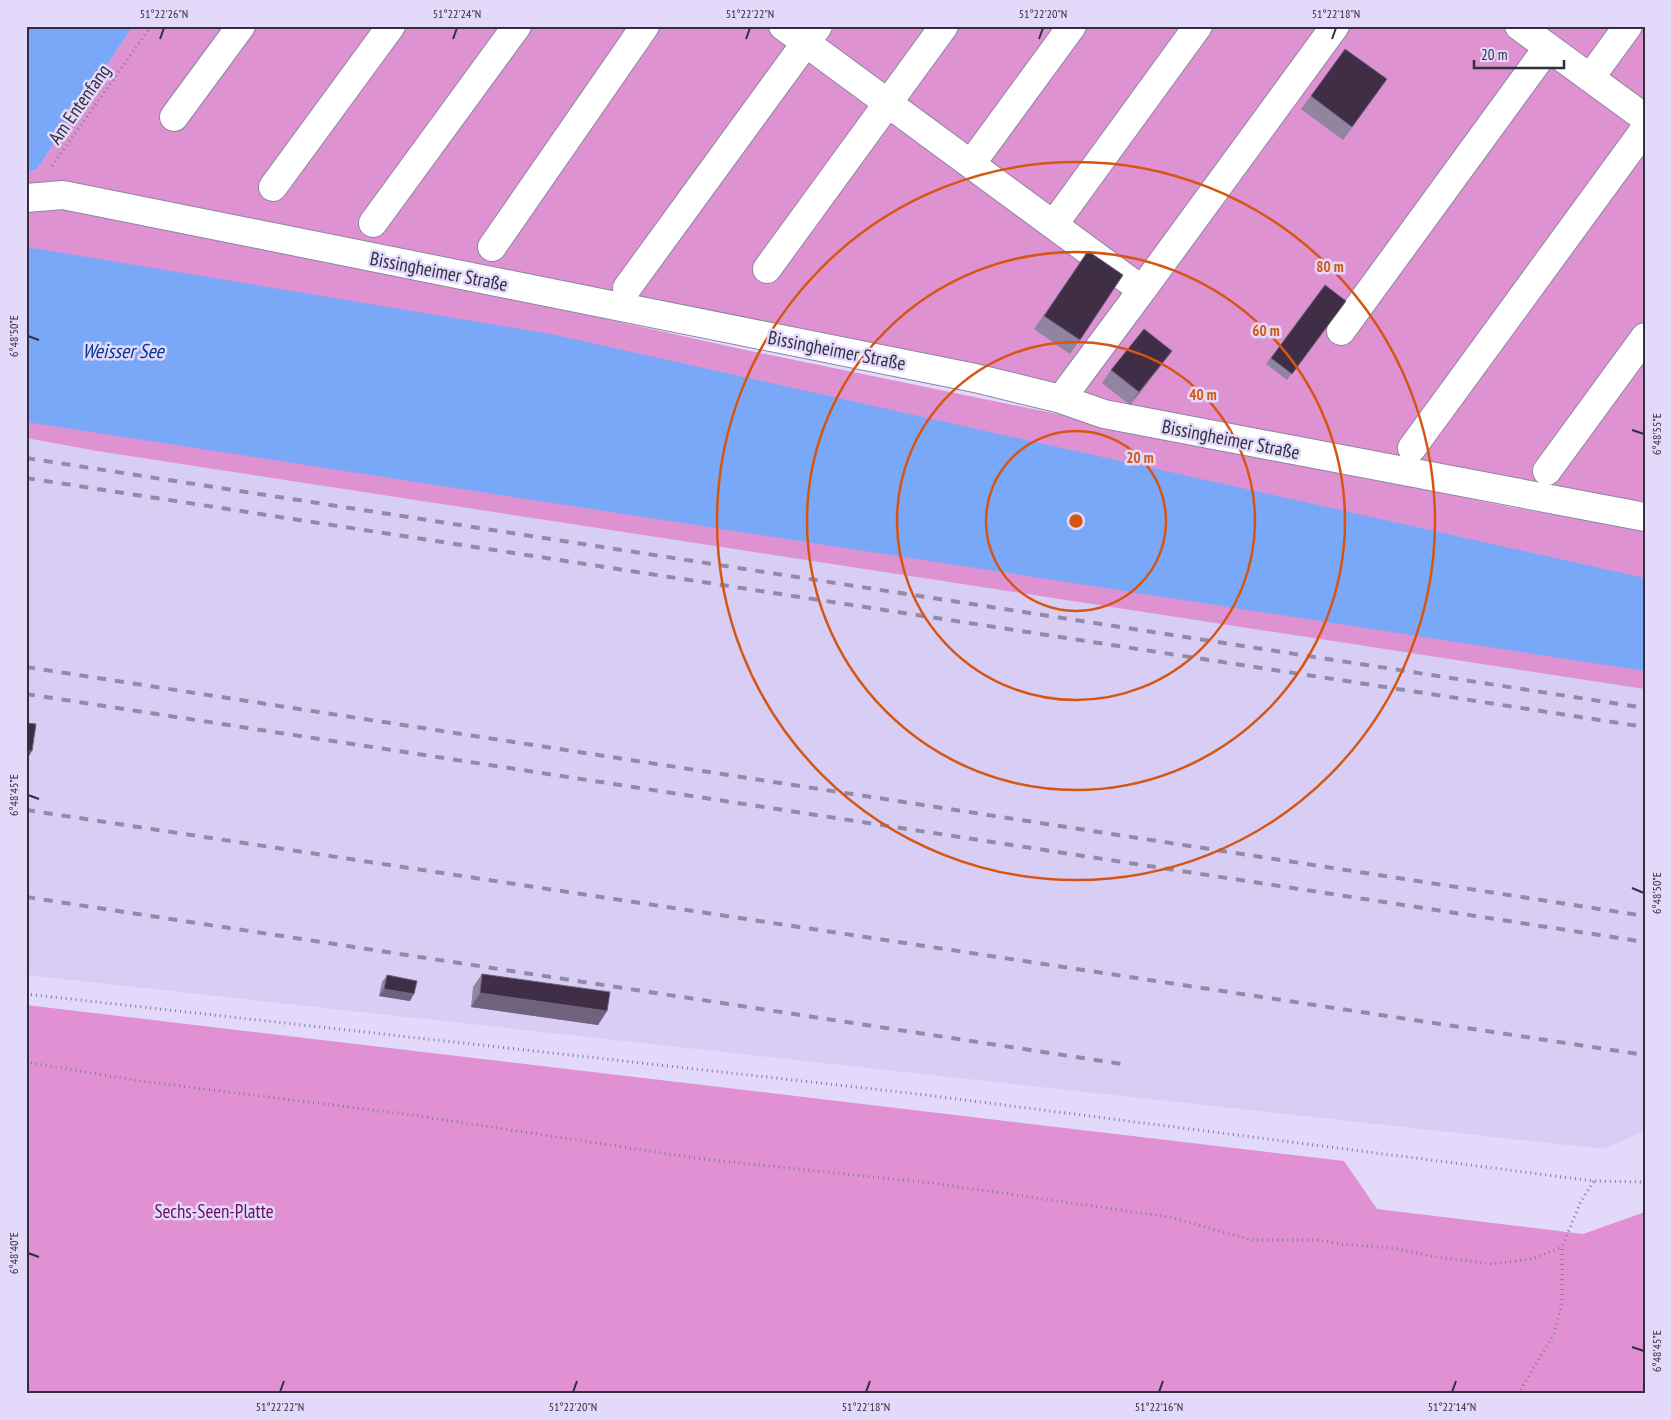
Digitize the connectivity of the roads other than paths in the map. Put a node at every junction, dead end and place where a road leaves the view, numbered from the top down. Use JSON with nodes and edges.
{"nodes":[{"id":1,"x":241,"y":26,"type":"edge"},
{"id":2,"x":391,"y":26,"type":"edge"},
{"id":3,"x":517,"y":26,"type":"edge"},
{"id":4,"x":645,"y":26,"type":"edge"},
{"id":5,"x":782,"y":26,"type":"edge"},
{"id":6,"x":944,"y":26,"type":"edge"},
{"id":7,"x":1072,"y":26,"type":"edge"},
{"id":8,"x":1198,"y":26,"type":"edge"},
{"id":9,"x":1335,"y":26,"type":"edge"},
{"id":10,"x":1519,"y":26,"type":"edge"},
{"id":11,"x":1628,"y":26,"type":"edge"},
{"id":12,"x":812,"y":35,"type":"edge"},
{"id":13,"x":1548,"y":47,"type":"junction"},
{"id":14,"x":1590,"y":78,"type":"junction"},
{"id":15,"x":888,"y":103,"type":"junction"},
{"id":16,"x":174,"y":118,"type":"dead end"},
{"id":17,"x":1645,"y":118,"type":"edge"},
{"id":18,"x":1645,"y":129,"type":"edge"},
{"id":19,"x":972,"y":164,"type":"junction"},
{"id":20,"x":273,"y":187,"type":"dead end"},
{"id":21,"x":28,"y":198,"type":"edge"},
{"id":22,"x":373,"y":223,"type":"dead end"},
{"id":23,"x":1054,"y":224,"type":"junction"},
{"id":24,"x":492,"y":247,"type":"dead end"},
{"id":25,"x":767,"y":268,"type":"dead end"},
{"id":26,"x":627,"y":288,"type":"dead end"},
{"id":27,"x":1142,"y":290,"type":"junction"},
{"id":28,"x":1341,"y":331,"type":"dead end"},
{"id":29,"x":1645,"y":336,"type":"edge"},
{"id":30,"x":1060,"y":399,"type":"junction"},
{"id":31,"x":1412,"y":448,"type":"dead end"},
{"id":32,"x":1547,"y":471,"type":"dead end"},
{"id":33,"x":1645,"y":518,"type":"edge"}],
"edges":[{"from":1,"to":16,"type":"street"},
{"from":2,"to":20,"type":"street"},
{"from":3,"to":22,"type":"street"},
{"from":4,"to":24,"type":"street"},
{"from":5,"to":12,"type":"street"},
{"from":6,"to":15,"type":"street"},
{"from":7,"to":19,"type":"street"},
{"from":8,"to":23,"type":"street"},
{"from":9,"to":27,"type":"street"},
{"from":10,"to":13,"type":"street"},
{"from":11,"to":14,"type":"street"},
{"from":12,"to":15,"type":"street"},
{"from":12,"to":26,"type":"street"},
{"from":13,"to":14,"type":"street"},
{"from":13,"to":28,"type":"street"},
{"from":14,"to":17,"type":"street"},
{"from":15,"to":19,"type":"street"},
{"from":15,"to":25,"type":"street"},
{"from":18,"to":31,"type":"street"},
{"from":19,"to":23,"type":"street"},
{"from":21,"to":30,"type":"street","name":"Bissingheimer Straße"},
{"from":23,"to":27,"type":"street"},
{"from":27,"to":30,"type":"street"},
{"from":29,"to":32,"type":"street"},
{"from":30,"to":33,"type":"street","name":"Bissingheimer Straße"}]}
